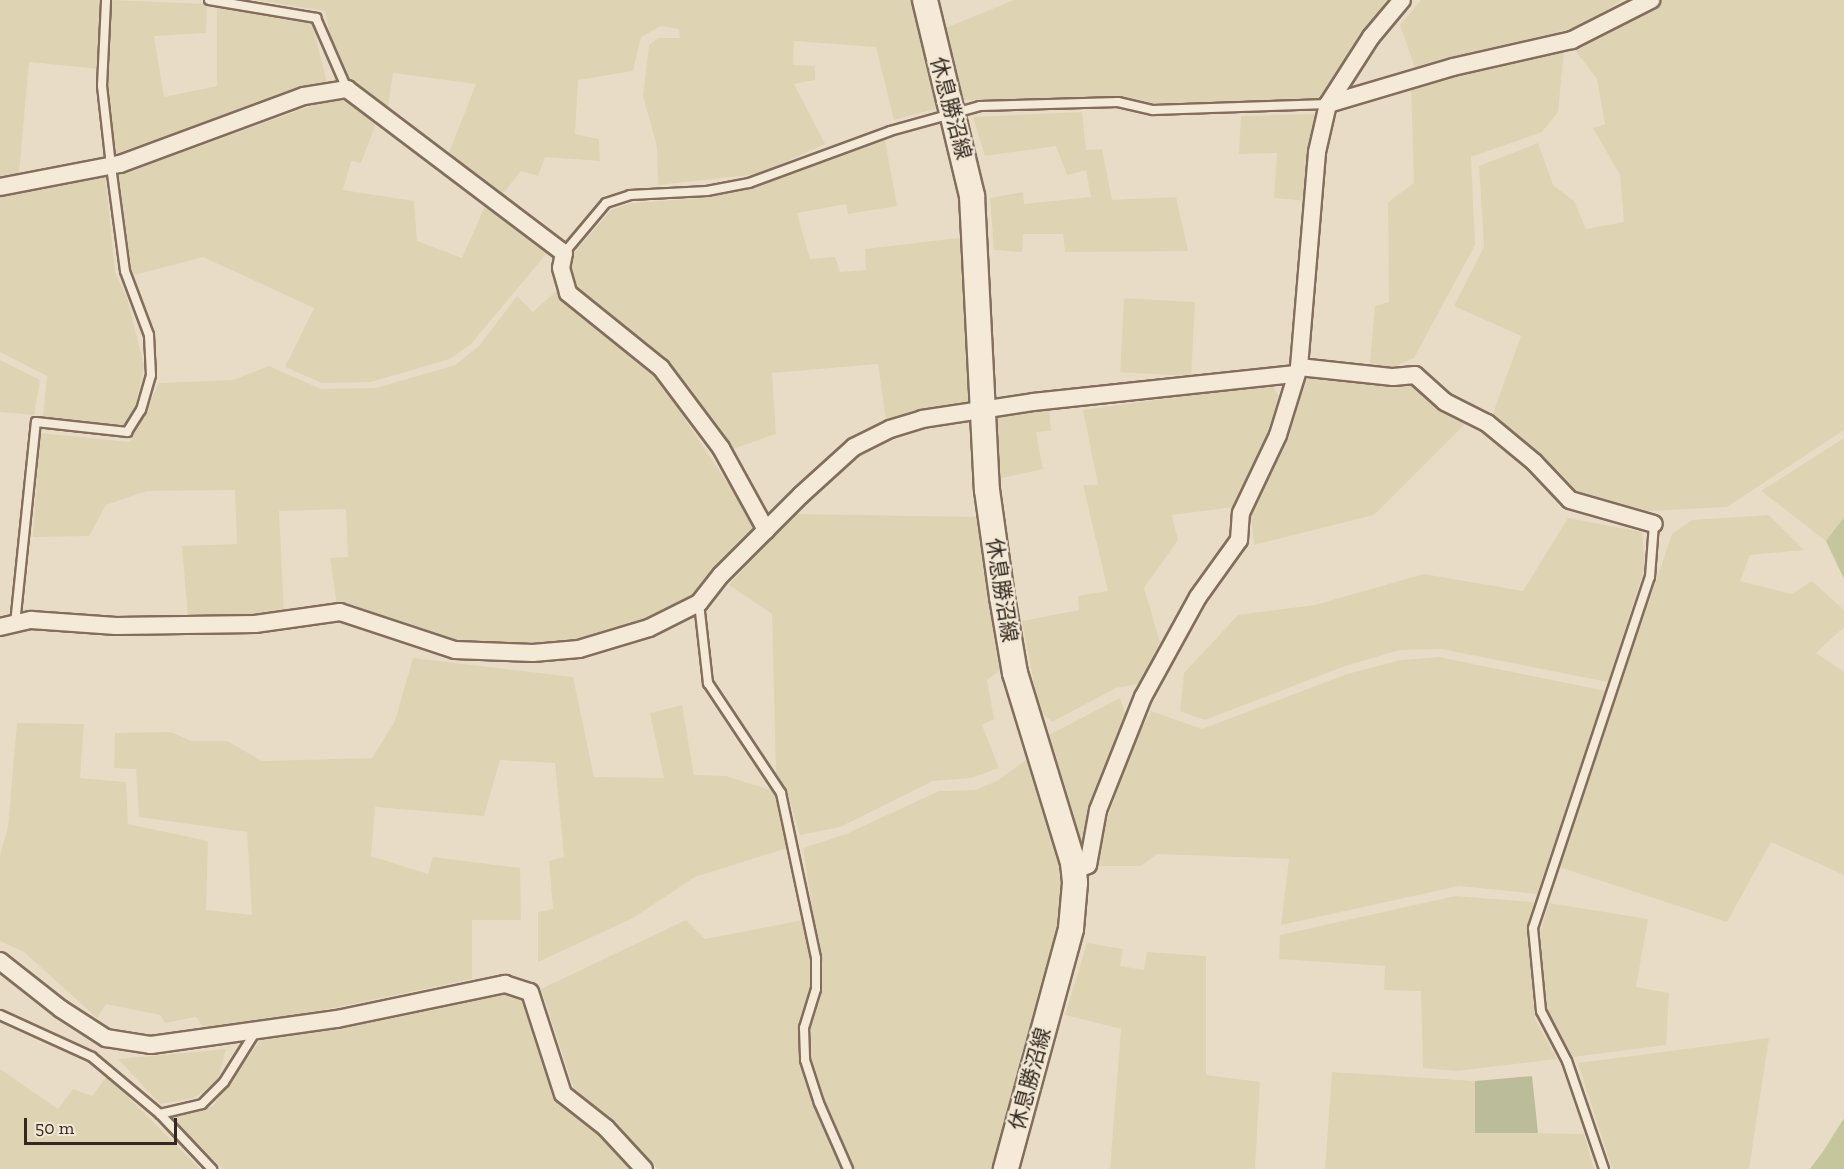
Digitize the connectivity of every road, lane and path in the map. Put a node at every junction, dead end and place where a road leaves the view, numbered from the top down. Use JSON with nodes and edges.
{"nodes":[{"id":1,"x":106,"y":0,"type":"edge"},
{"id":2,"x":209,"y":0,"type":"edge"},
{"id":3,"x":925,"y":0,"type":"edge"},
{"id":4,"x":1402,"y":0,"type":"edge"},
{"id":5,"x":1651,"y":0,"type":"edge"},
{"id":6,"x":347,"y":88,"type":"junction"},
{"id":7,"x":1328,"y":104,"type":"junction"},
{"id":8,"x":952,"y":114,"type":"junction"},
{"id":9,"x":111,"y":166,"type":"junction"},
{"id":10,"x":0,"y":187,"type":"edge"},
{"id":11,"x":564,"y":253,"type":"junction"},
{"id":12,"x":1297,"y":371,"type":"junction"},
{"id":13,"x":982,"y":410,"type":"junction"},
{"id":14,"x":1654,"y":524,"type":"joint"},
{"id":15,"x":766,"y":530,"type":"junction"},
{"id":16,"x":699,"y":603,"type":"junction"},
{"id":17,"x":8,"y":626,"type":"edge"},
{"id":18,"x":1073,"y":871,"type":"junction"},
{"id":19,"x":0,"y":961,"type":"edge"},
{"id":20,"x":0,"y":1015,"type":"edge"},
{"id":21,"x":257,"y":1030,"type":"junction"},
{"id":22,"x":160,"y":1114,"type":"junction"},
{"id":23,"x":212,"y":1169,"type":"edge"},
{"id":24,"x":644,"y":1169,"type":"edge"},
{"id":25,"x":848,"y":1169,"type":"edge"},
{"id":26,"x":1006,"y":1169,"type":"edge"},
{"id":27,"x":1604,"y":1169,"type":"edge"}],
"edges":[{"from":1,"to":9,"type":"lane"},
{"from":2,"to":6,"type":"lane"},
{"from":3,"to":8,"type":"main road","name":"休息勝沼線"},
{"from":4,"to":7,"type":"street"},
{"from":5,"to":7,"type":"street"},
{"from":6,"to":9,"type":"street"},
{"from":6,"to":11,"type":"street"},
{"from":7,"to":8,"type":"lane"},
{"from":7,"to":12,"type":"street"},
{"from":8,"to":11,"type":"lane"},
{"from":8,"to":13,"type":"main road","name":"休息勝沼線"},
{"from":9,"to":10,"type":"street"},
{"from":9,"to":17,"type":"lane"},
{"from":11,"to":15,"type":"street"},
{"from":12,"to":13,"type":"street"},
{"from":12,"to":14,"type":"street"},
{"from":12,"to":18,"type":"street"},
{"from":13,"to":15,"type":"street"},
{"from":13,"to":18,"type":"main road","name":"休息勝沼線"},
{"from":14,"to":27,"type":"lane"},
{"from":15,"to":16,"type":"street"},
{"from":16,"to":17,"type":"street"},
{"from":16,"to":25,"type":"lane"},
{"from":18,"to":26,"type":"main road","name":"休息勝沼線"},
{"from":19,"to":21,"type":"street"},
{"from":20,"to":22,"type":"lane"},
{"from":21,"to":22,"type":"lane"},
{"from":21,"to":24,"type":"street"},
{"from":22,"to":23,"type":"lane"}]}
